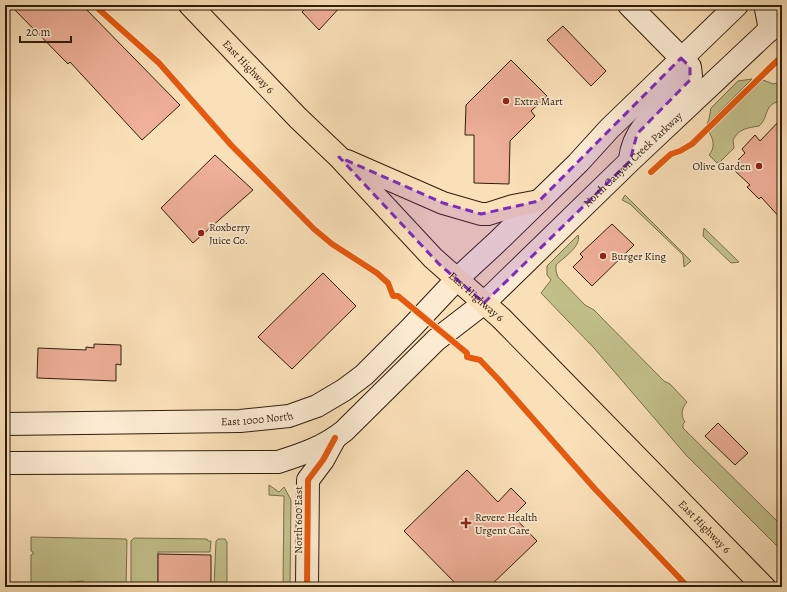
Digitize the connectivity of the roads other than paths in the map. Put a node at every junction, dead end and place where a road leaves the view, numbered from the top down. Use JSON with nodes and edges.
{"nodes":[{"id":1,"x":190,"y":5,"type":"edge"},
{"id":2,"x":629,"y":5,"type":"edge"},
{"id":3,"x":737,"y":5,"type":"edge"},
{"id":4,"x":769,"y":5,"type":"edge"},
{"id":5,"x":776,"y":24,"type":"edge"},
{"id":6,"x":681,"y":58,"type":"junction"},
{"id":7,"x":339,"y":157,"type":"junction"},
{"id":8,"x":630,"y":161,"type":"junction"},
{"id":9,"x":539,"y":202,"type":"junction"},
{"id":10,"x":457,"y":279,"type":"junction"},
{"id":11,"x":484,"y":303,"type":"junction"},
{"id":12,"x":86,"y":423,"type":"junction"},
{"id":13,"x":5,"y":424,"type":"edge"},
{"id":14,"x":335,"y":438,"type":"junction"},
{"id":15,"x":5,"y":439,"type":"edge"},
{"id":16,"x":278,"y":462,"type":"junction"},
{"id":17,"x":5,"y":463,"type":"edge"},
{"id":18,"x":308,"y":480,"type":"junction"},
{"id":19,"x":307,"y":587,"type":"edge"},
{"id":20,"x":764,"y":587,"type":"edge"}],
"edges":[{"from":1,"to":7,"type":"highway","name":"East Highway 6"},
{"from":2,"to":6,"type":"main road"},
{"from":3,"to":6,"type":"main road"},
{"from":4,"to":5,"type":"main road"},
{"from":5,"to":8,"type":"main road","name":"North Canyon Creek Parkway"},
{"from":6,"to":8,"type":"main road"},
{"from":6,"to":9,"type":"main road"},
{"from":7,"to":9,"type":"highway"},
{"from":7,"to":10,"type":"highway","name":"East Highway 6"},
{"from":8,"to":11,"type":"main road","name":"North Canyon Creek Parkway"},
{"from":9,"to":10,"type":"main road"},
{"from":10,"to":11,"type":"highway","name":"East Highway 6"},
{"from":10,"to":12,"type":"main road","name":"East 1000 North"},
{"from":11,"to":14,"type":"main road"},
{"from":11,"to":20,"type":"highway","name":"East Highway 6"},
{"from":12,"to":13,"type":"main road","name":"East 1000 North"},
{"from":12,"to":15,"type":"main road"},
{"from":14,"to":16,"type":"main road"},
{"from":14,"to":18,"type":"main road","name":"North 600 East"},
{"from":16,"to":17,"type":"main road"},
{"from":16,"to":18,"type":"main road"},
{"from":18,"to":19,"type":"main road","name":"North 600 East"}]}
